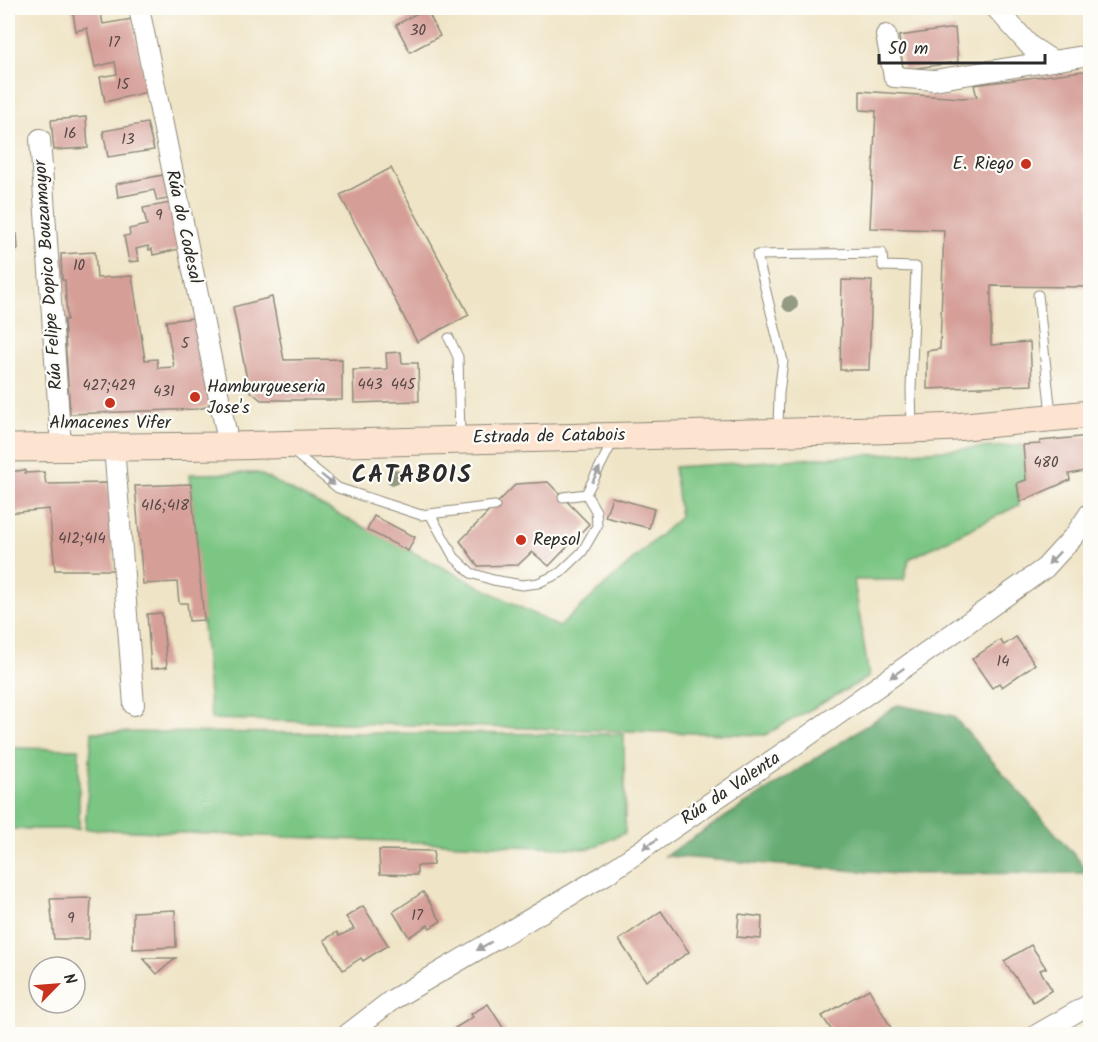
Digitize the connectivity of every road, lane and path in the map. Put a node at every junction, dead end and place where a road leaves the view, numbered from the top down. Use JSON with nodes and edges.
{"nodes":[{"id":1,"x":139,"y":8,"type":"edge"},
{"id":2,"x":996,"y":8,"type":"edge"},
{"id":3,"x":886,"y":35,"type":"dead end"},
{"id":4,"x":1090,"y":54,"type":"edge"},
{"id":5,"x":1053,"y":61,"type":"junction"},
{"id":6,"x":40,"y":139,"type":"dead end"},
{"id":7,"x":1038,"y":295,"type":"dead end"},
{"id":8,"x":449,"y":338,"type":"dead end"},
{"id":9,"x":1090,"y":414,"type":"edge"},
{"id":10,"x":1051,"y":419,"type":"junction"},
{"id":11,"x":912,"y":429,"type":"junction"},
{"id":12,"x":778,"y":432,"type":"junction"},
{"id":13,"x":616,"y":435,"type":"junction"},
{"id":14,"x":460,"y":439,"type":"junction"},
{"id":15,"x":282,"y":444,"type":"junction"},
{"id":16,"x":114,"y":446,"type":"junction"},
{"id":17,"x":229,"y":446,"type":"junction"},
{"id":18,"x":61,"y":447,"type":"junction"},
{"id":19,"x":8,"y":448,"type":"edge"},
{"id":20,"x":586,"y":494,"type":"junction"},
{"id":21,"x":563,"y":497,"type":"dead end"},
{"id":22,"x":495,"y":506,"type":"dead end"},
{"id":23,"x":1090,"y":513,"type":"edge"},
{"id":24,"x":430,"y":514,"type":"junction"},
{"id":25,"x":134,"y":705,"type":"dead end"},
{"id":26,"x":1090,"y":1004,"type":"edge"},
{"id":27,"x":348,"y":1035,"type":"edge"},
{"id":28,"x":1038,"y":1035,"type":"edge"}],
"edges":[{"from":1,"to":17,"type":"street","name":"Rúa do Codesal"},
{"from":2,"to":5,"type":"street"},
{"from":3,"to":5,"type":"street"},
{"from":4,"to":5,"type":"street"},
{"from":6,"to":18,"type":"street","name":"Rúa Felipe Dopico Bouzamayor"},
{"from":7,"to":10,"type":"lane"},
{"from":8,"to":14,"type":"lane"},
{"from":9,"to":10,"type":"main road","name":"Estrada de Catabois"},
{"from":10,"to":11,"type":"main road","name":"Estrada de Catabois"},
{"from":11,"to":12,"type":"main road","name":"Estrada de Catabois"},
{"from":11,"to":12,"type":"lane"},
{"from":12,"to":13,"type":"main road","name":"Estrada de Catabois"},
{"from":13,"to":14,"type":"main road","name":"Estrada de Catabois"},
{"from":20,"to":13,"type":"lane","one_way":true},
{"from":14,"to":15,"type":"main road","name":"Estrada de Catabois"},
{"from":15,"to":17,"type":"main road","name":"Estrada de Catabois"},
{"from":15,"to":24,"type":"lane","one_way":true},
{"from":16,"to":17,"type":"main road","name":"Estrada de Catabois"},
{"from":16,"to":18,"type":"main road","name":"Estrada de Catabois"},
{"from":16,"to":25,"type":"street"},
{"from":18,"to":19,"type":"main road","name":"Estrada de Catabois"},
{"from":20,"to":21,"type":"lane"},
{"from":20,"to":24,"type":"lane"},
{"from":22,"to":24,"type":"lane"},
{"from":23,"to":27,"type":"street","name":"Rúa da Valenta","one_way":true},
{"from":26,"to":28,"type":"street"}]}
